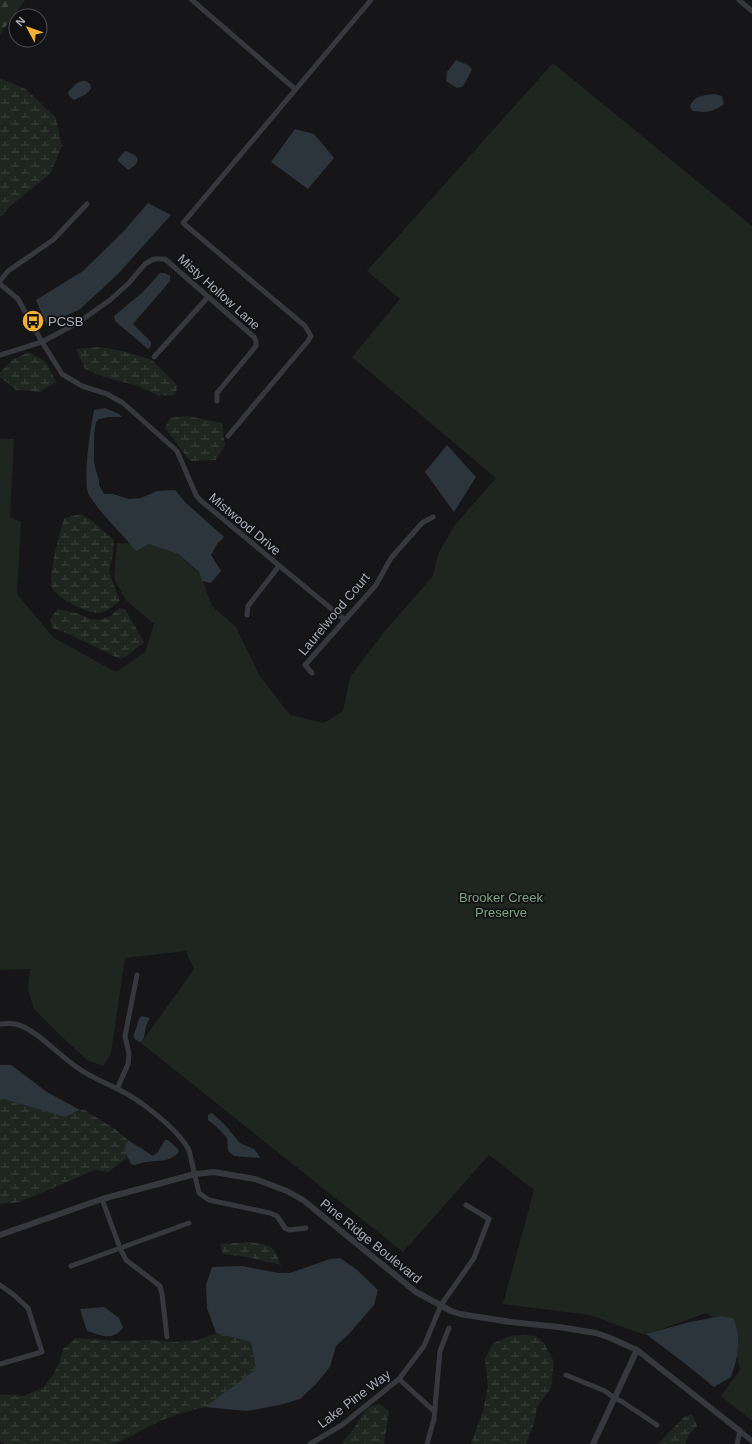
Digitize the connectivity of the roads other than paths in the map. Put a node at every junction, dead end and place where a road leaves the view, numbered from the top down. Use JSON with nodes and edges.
{"nodes":[{"id":1,"x":192,"y":0,"type":"edge"},
{"id":2,"x":371,"y":0,"type":"edge"},
{"id":3,"x":739,"y":0,"type":"edge"},
{"id":4,"x":752,"y":11,"type":"edge"},
{"id":5,"x":296,"y":89,"type":"junction"},
{"id":6,"x":87,"y":204,"type":"dead end"},
{"id":7,"x":0,"y":282,"type":"edge"},
{"id":8,"x":208,"y":297,"type":"junction"},
{"id":9,"x":42,"y":342,"type":"junction"},
{"id":10,"x":0,"y":355,"type":"edge"},
{"id":11,"x":154,"y":357,"type":"dead end"},
{"id":12,"x":217,"y":401,"type":"dead end"},
{"id":13,"x":228,"y":436,"type":"dead end"},
{"id":14,"x":433,"y":517,"type":"dead end"},
{"id":15,"x":279,"y":566,"type":"junction"},
{"id":16,"x":247,"y":616,"type":"dead end"},
{"id":17,"x":345,"y":620,"type":"junction"},
{"id":18,"x":312,"y":672,"type":"dead end"},
{"id":19,"x":137,"y":975,"type":"dead end"},
{"id":20,"x":0,"y":1024,"type":"edge"},
{"id":21,"x":117,"y":1089,"type":"junction"},
{"id":22,"x":195,"y":1174,"type":"junction"},
{"id":23,"x":102,"y":1199,"type":"junction"},
{"id":24,"x":466,"y":1205,"type":"dead end"},
{"id":25,"x":189,"y":1223,"type":"dead end"},
{"id":26,"x":306,"y":1228,"type":"dead end"},
{"id":27,"x":0,"y":1235,"type":"edge"},
{"id":28,"x":120,"y":1248,"type":"junction"},
{"id":29,"x":71,"y":1266,"type":"dead end"},
{"id":30,"x":0,"y":1286,"type":"edge"},
{"id":31,"x":441,"y":1304,"type":"junction"},
{"id":32,"x":449,"y":1328,"type":"dead end"},
{"id":33,"x":167,"y":1337,"type":"dead end"},
{"id":34,"x":637,"y":1350,"type":"junction"},
{"id":35,"x":0,"y":1364,"type":"edge"},
{"id":36,"x":566,"y":1375,"type":"dead end"},
{"id":37,"x":399,"y":1379,"type":"junction"},
{"id":38,"x":614,"y":1398,"type":"junction"},
{"id":39,"x":435,"y":1412,"type":"junction"},
{"id":40,"x":657,"y":1425,"type":"dead end"},
{"id":41,"x":740,"y":1431,"type":"junction"},
{"id":42,"x":752,"y":1441,"type":"edge"},
{"id":43,"x":310,"y":1444,"type":"edge"},
{"id":44,"x":427,"y":1444,"type":"edge"},
{"id":45,"x":593,"y":1444,"type":"edge"},
{"id":46,"x":737,"y":1444,"type":"edge"}],
"edges":[{"from":1,"to":5,"type":"street"},
{"from":2,"to":5,"type":"street"},
{"from":3,"to":4,"type":"street"},
{"from":5,"to":13,"type":"street"},
{"from":6,"to":7,"type":"street"},
{"from":7,"to":9,"type":"street","name":"Mistwood Drive"},
{"from":8,"to":9,"type":"street","name":"Misty Hollow Lane"},
{"from":8,"to":11,"type":"street"},
{"from":8,"to":12,"type":"street","name":"Misty Hollow Lane"},
{"from":9,"to":10,"type":"street"},
{"from":9,"to":15,"type":"street","name":"Mistwood Drive"},
{"from":14,"to":17,"type":"street","name":"Laurelwood Court"},
{"from":15,"to":16,"type":"street"},
{"from":15,"to":17,"type":"street","name":"Mistwood Drive"},
{"from":17,"to":18,"type":"street","name":"Laurelwood Court"},
{"from":19,"to":21,"type":"street"},
{"from":20,"to":21,"type":"street"},
{"from":21,"to":22,"type":"street"},
{"from":22,"to":23,"type":"street","name":"Pine Ridge Boulevard"},
{"from":22,"to":26,"type":"street"},
{"from":22,"to":31,"type":"street","name":"Pine Ridge Boulevard"},
{"from":23,"to":27,"type":"street","name":"Pine Ridge Boulevard"},
{"from":23,"to":28,"type":"street"},
{"from":24,"to":31,"type":"street","name":"Lake Pine Way"},
{"from":25,"to":28,"type":"street"},
{"from":28,"to":29,"type":"street"},
{"from":28,"to":33,"type":"street"},
{"from":30,"to":35,"type":"street"},
{"from":31,"to":34,"type":"street","name":"Pine Ridge Boulevard"},
{"from":31,"to":37,"type":"street","name":"Lake Pine Way"},
{"from":32,"to":39,"type":"street"},
{"from":34,"to":38,"type":"street"},
{"from":34,"to":41,"type":"street","name":"Pine Ridge Boulevard"},
{"from":36,"to":38,"type":"street"},
{"from":37,"to":39,"type":"street"},
{"from":37,"to":43,"type":"street","name":"Lake Pine Way"},
{"from":38,"to":40,"type":"street"},
{"from":38,"to":45,"type":"street"},
{"from":39,"to":44,"type":"street"},
{"from":41,"to":42,"type":"street","name":"Pine Ridge Boulevard"},
{"from":41,"to":46,"type":"street"}]}
